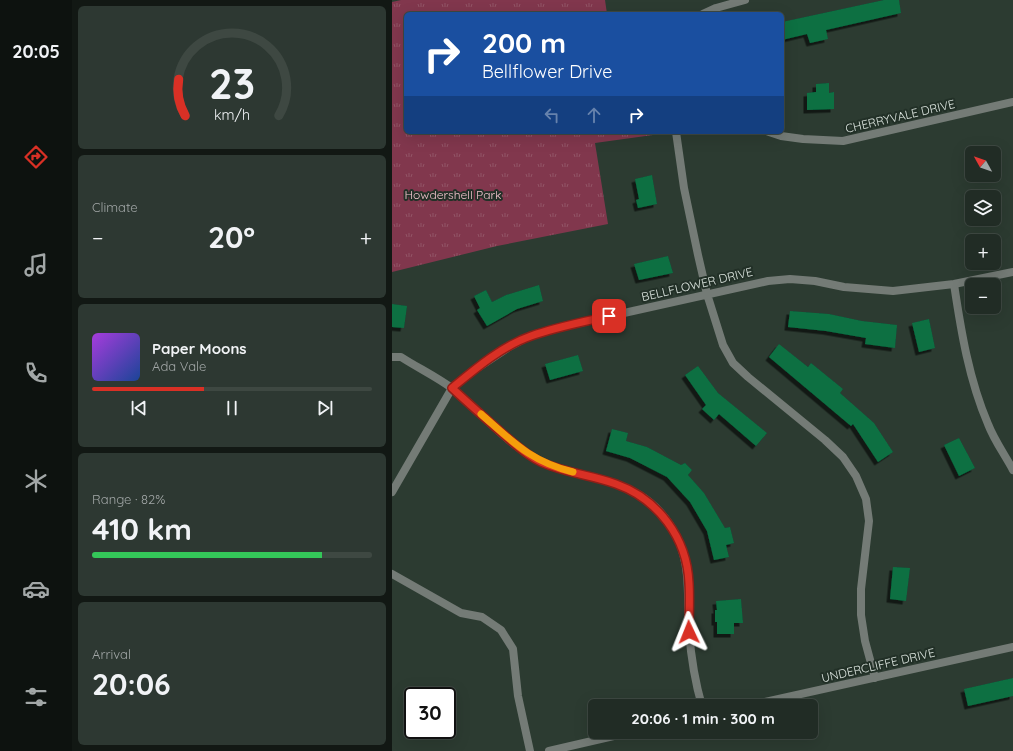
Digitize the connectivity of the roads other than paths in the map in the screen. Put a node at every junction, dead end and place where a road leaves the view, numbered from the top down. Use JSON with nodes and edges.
{"nodes":[{"id":1,"x":745,"y":0,"type":"edge"},
{"id":2,"x":707,"y":12,"type":"edge"},
{"id":3,"x":1013,"y":102,"type":"edge"},
{"id":4,"x":676,"y":134,"type":"edge"},
{"id":5,"x":775,"y":134,"type":"edge"},
{"id":6,"x":1013,"y":272,"type":"edge"},
{"id":7,"x":954,"y":284,"type":"junction"},
{"id":8,"x":707,"y":294,"type":"junction"},
{"id":9,"x":392,"y":357,"type":"edge"},
{"id":10,"x":452,"y":388,"type":"junction"},
{"id":11,"x":1013,"y":470,"type":"edge"},
{"id":12,"x":392,"y":492,"type":"edge"},
{"id":13,"x":392,"y":574,"type":"edge"},
{"id":14,"x":1013,"y":647,"type":"edge"},
{"id":15,"x":875,"y":678,"type":"junction"},
{"id":16,"x":701,"y":699,"type":"edge"},
{"id":17,"x":779,"y":699,"type":"edge"},
{"id":18,"x":601,"y":739,"type":"edge"},
{"id":19,"x":530,"y":751,"type":"edge"},
{"id":20,"x":549,"y":751,"type":"edge"}],
"edges":[{"from":1,"to":2,"type":"street"},
{"from":3,"to":5,"type":"street","name":"CHERRYVALE DRIVE"},
{"from":4,"to":8,"type":"street"},
{"from":6,"to":7,"type":"street","name":"BELLFLOWER DRIVE"},
{"from":7,"to":8,"type":"street","name":"BELLFLOWER DRIVE"},
{"from":7,"to":11,"type":"street"},
{"from":8,"to":10,"type":"street","name":"BELLFLOWER DRIVE"},
{"from":8,"to":15,"type":"street"},
{"from":9,"to":10,"type":"street"},
{"from":10,"to":12,"type":"street","name":"BELLFLOWER DRIVE"},
{"from":10,"to":16,"type":"street"},
{"from":13,"to":19,"type":"street"},
{"from":14,"to":15,"type":"street","name":"UNDERCLIFFE DRIVE"},
{"from":15,"to":17,"type":"street","name":"UNDERCLIFFE DRIVE"},
{"from":18,"to":20,"type":"street"}]}
